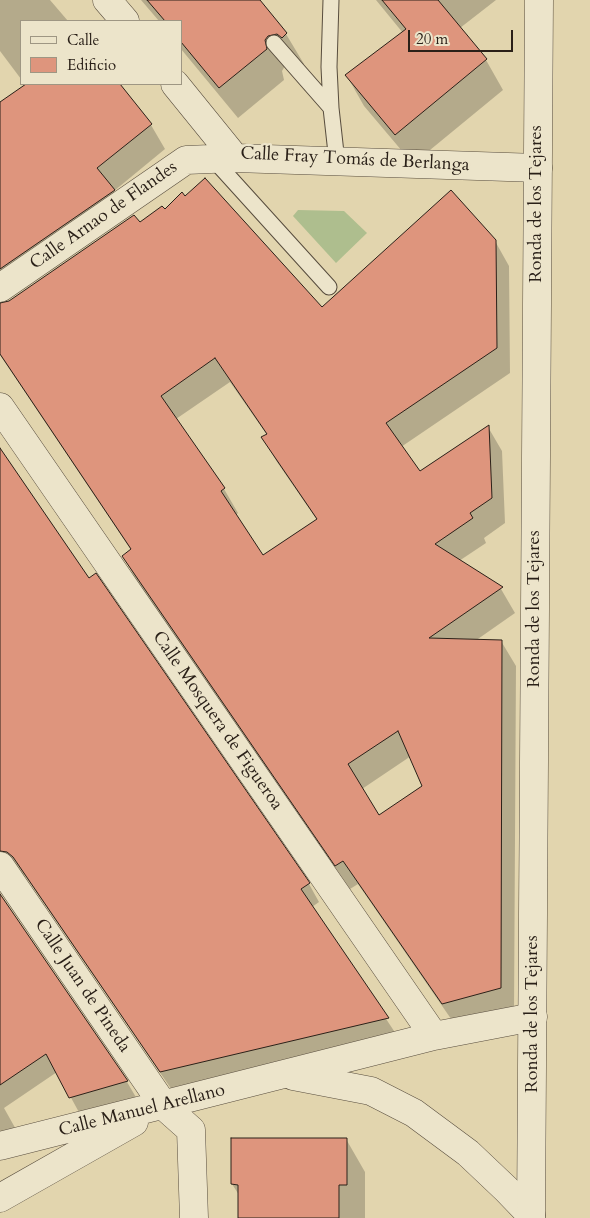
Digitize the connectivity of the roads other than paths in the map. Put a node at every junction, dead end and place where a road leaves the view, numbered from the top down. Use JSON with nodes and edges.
{"nodes":[{"id":1,"x":107,"y":0,"type":"edge"},
{"id":2,"x":331,"y":0,"type":"edge"},
{"id":3,"x":539,"y":0,"type":"edge"},
{"id":4,"x":123,"y":20,"type":"edge"},
{"id":5,"x":274,"y":43,"type":"dead end"},
{"id":6,"x":176,"y":85,"type":"edge"},
{"id":7,"x":331,"y":108,"type":"junction"},
{"id":8,"x":224,"y":158,"type":"junction"},
{"id":9,"x":337,"y":162,"type":"junction"},
{"id":10,"x":538,"y":168,"type":"junction"},
{"id":11,"x":329,"y":286,"type":"dead end"},
{"id":12,"x":0,"y":288,"type":"edge"},
{"id":13,"x":0,"y":407,"type":"edge"},
{"id":14,"x":0,"y":866,"type":"edge"},
{"id":15,"x":533,"y":1017,"type":"junction"},
{"id":16,"x":434,"y":1036,"type":"junction"},
{"id":17,"x":284,"y":1075,"type":"junction"},
{"id":18,"x":164,"y":1106,"type":"junction"},
{"id":19,"x":0,"y":1146,"type":"edge"},
{"id":20,"x":0,"y":1198,"type":"edge"},
{"id":21,"x":531,"y":1217,"type":"edge"},
{"id":22,"x":194,"y":1218,"type":"edge"}],
"edges":[{"from":1,"to":4,"type":"street"},
{"from":2,"to":7,"type":"lane"},
{"from":3,"to":10,"type":"street","name":"Ronda de los Tejares"},
{"from":5,"to":7,"type":"lane"},
{"from":6,"to":8,"type":"street","name":"Calle Fray Tomás de Berlanga"},
{"from":7,"to":9,"type":"lane"},
{"from":8,"to":9,"type":"street","name":"Calle Fray Tomás de Berlanga"},
{"from":8,"to":11,"type":"lane"},
{"from":8,"to":12,"type":"street","name":"Calle Arnao de Flandes"},
{"from":9,"to":10,"type":"street","name":"Calle Fray Tomás de Berlanga"},
{"from":10,"to":15,"type":"street","name":"Ronda de los Tejares"},
{"from":13,"to":16,"type":"street","name":"Calle Mosquera de Figueroa"},
{"from":14,"to":18,"type":"street","name":"Calle Juan de Pineda"},
{"from":15,"to":16,"type":"street","name":"Calle Manuel Arellano"},
{"from":15,"to":21,"type":"street","name":"Ronda de los Tejares"},
{"from":16,"to":17,"type":"street","name":"Calle Manuel Arellano"},
{"from":17,"to":18,"type":"street","name":"Calle Manuel Arellano"},
{"from":17,"to":21,"type":"street","name":"Calle Manuel Arellano"},
{"from":18,"to":19,"type":"street","name":"Calle Manuel Arellano"},
{"from":18,"to":20,"type":"street"},
{"from":18,"to":22,"type":"street","name":"Calle Juan de Pineda"}]}
